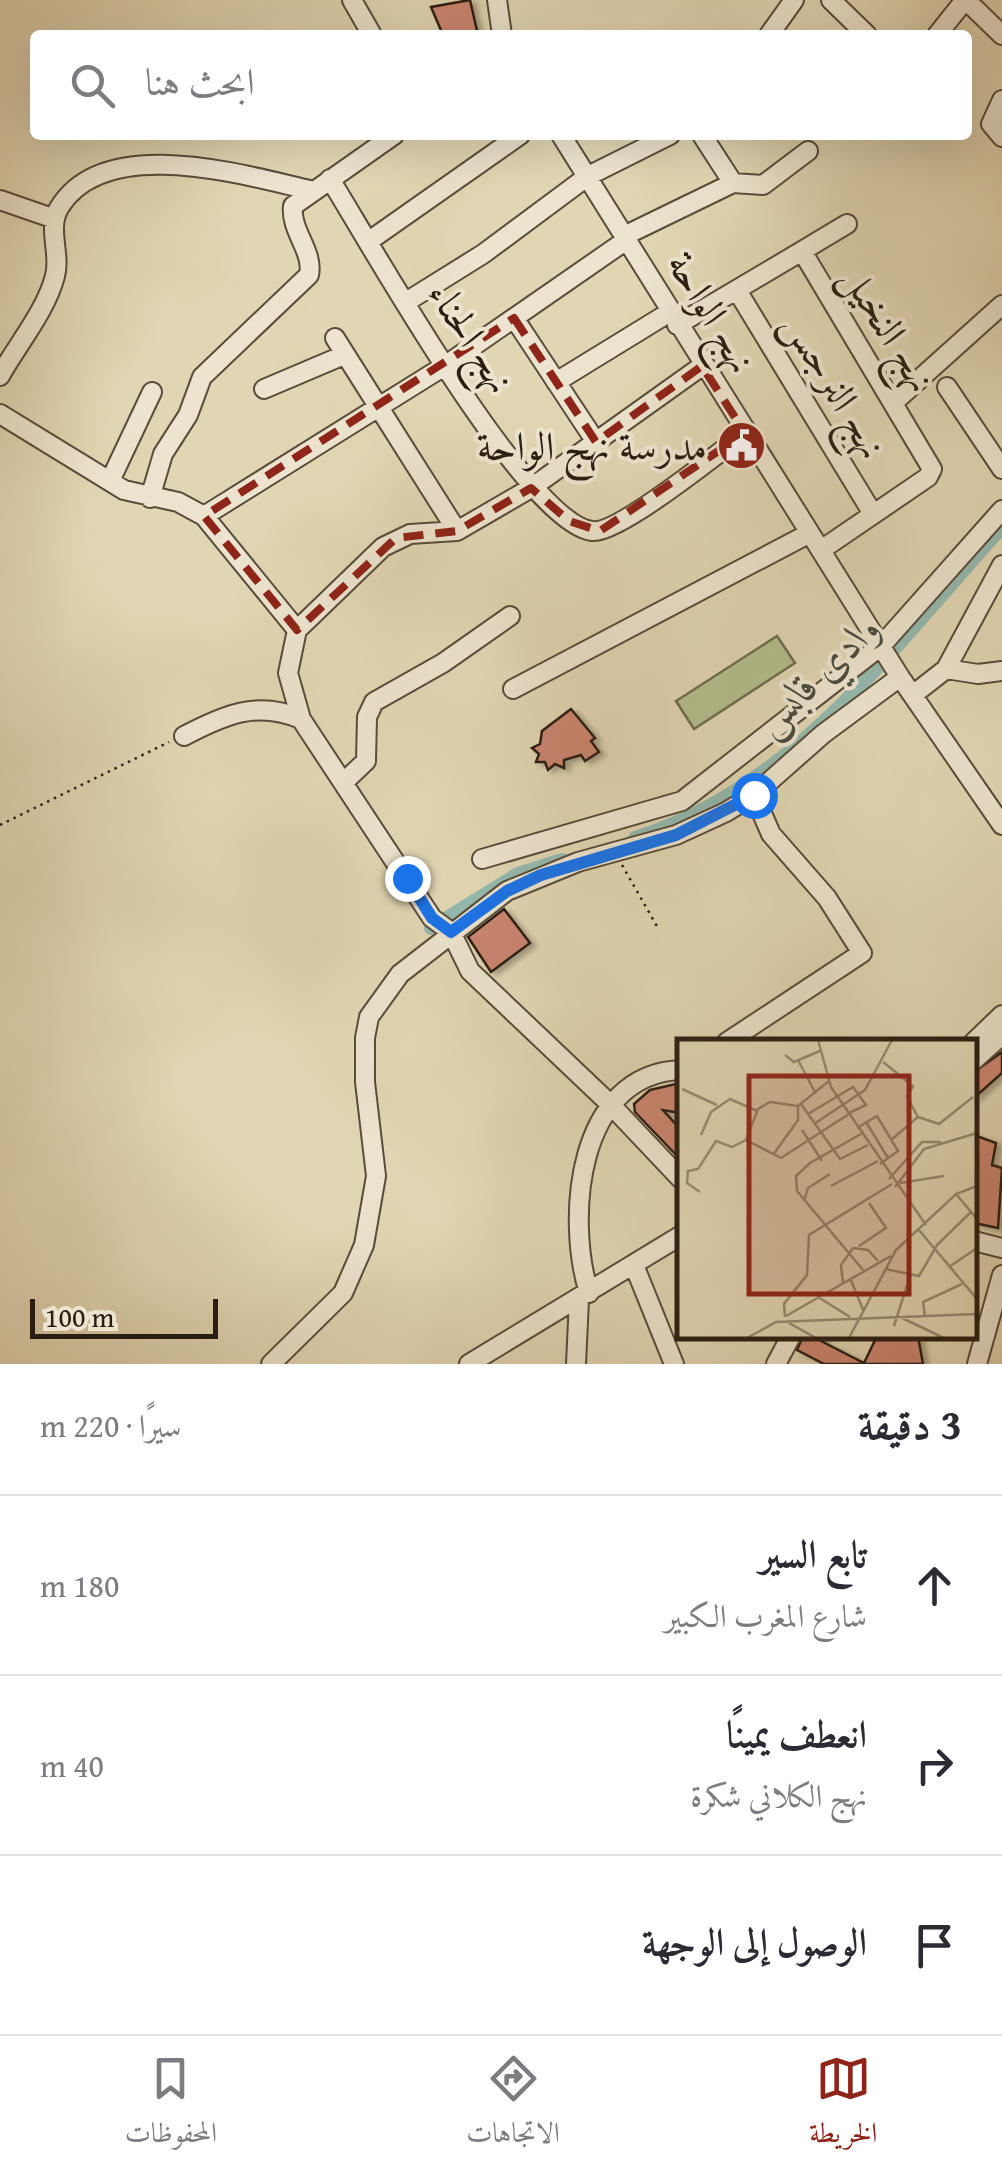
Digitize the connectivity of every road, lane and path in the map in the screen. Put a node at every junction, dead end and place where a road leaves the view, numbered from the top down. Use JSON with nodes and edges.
{"nodes":[{"id":1,"x":352,"y":0,"type":"edge"},
{"id":2,"x":498,"y":0,"type":"edge"},
{"id":3,"x":794,"y":0,"type":"edge"},
{"id":4,"x":831,"y":0,"type":"edge"},
{"id":5,"x":966,"y":0,"type":"edge"},
{"id":6,"x":369,"y":30,"type":"edge"},
{"id":7,"x":501,"y":30,"type":"edge"},
{"id":8,"x":773,"y":30,"type":"edge"},
{"id":9,"x":863,"y":30,"type":"edge"},
{"id":10,"x":941,"y":30,"type":"edge"},
{"id":11,"x":1002,"y":35,"type":"edge"},
{"id":12,"x":1002,"y":100,"type":"edge"},
{"id":13,"x":1002,"y":137,"type":"edge"},
{"id":14,"x":387,"y":140,"type":"edge"},
{"id":15,"x":513,"y":140,"type":"edge"},
{"id":16,"x":564,"y":140,"type":"edge"},
{"id":17,"x":660,"y":140,"type":"edge"},
{"id":18,"x":705,"y":140,"type":"edge"},
{"id":19,"x":808,"y":151,"type":"dead end"},
{"id":20,"x":588,"y":176,"type":"junction"},
{"id":21,"x":330,"y":179,"type":"junction"},
{"id":22,"x":733,"y":183,"type":"junction"},
{"id":23,"x":310,"y":190,"type":"junction"},
{"id":24,"x":0,"y":200,"type":"edge"},
{"id":25,"x":54,"y":218,"type":"junction"},
{"id":26,"x":847,"y":224,"type":"dead end"},
{"id":27,"x":628,"y":237,"type":"junction"},
{"id":28,"x":370,"y":241,"type":"junction"},
{"id":29,"x":802,"y":251,"type":"junction"},
{"id":30,"x":738,"y":292,"type":"junction"},
{"id":31,"x":406,"y":302,"type":"junction"},
{"id":32,"x":1002,"y":305,"type":"edge"},
{"id":33,"x":514,"y":318,"type":"junction"},
{"id":34,"x":674,"y":319,"type":"junction"},
{"id":35,"x":446,"y":365,"type":"junction"},
{"id":36,"x":702,"y":366,"type":"junction"},
{"id":37,"x":0,"y":376,"type":"edge"},
{"id":38,"x":556,"y":382,"type":"junction"},
{"id":39,"x":946,"y":386,"type":"dead end"},
{"id":40,"x":264,"y":389,"type":"dead end"},
{"id":41,"x":152,"y":392,"type":"dead end"},
{"id":42,"x":894,"y":402,"type":"junction"},
{"id":43,"x":377,"y":406,"type":"junction"},
{"id":44,"x":0,"y":414,"type":"edge"},
{"id":45,"x":745,"y":433,"type":"junction"},
{"id":46,"x":596,"y":442,"type":"junction"},
{"id":47,"x":1002,"y":469,"type":"edge"},
{"id":48,"x":110,"y":481,"type":"junction"},
{"id":49,"x":531,"y":488,"type":"junction"},
{"id":50,"x":150,"y":498,"type":"junction"},
{"id":51,"x":1002,"y":510,"type":"edge"},
{"id":52,"x":873,"y":514,"type":"junction"},
{"id":53,"x":204,"y":516,"type":"junction"},
{"id":54,"x":457,"y":531,"type":"junction"},
{"id":55,"x":810,"y":533,"type":"junction"},
{"id":56,"x":979,"y":537,"type":"junction"},
{"id":57,"x":821,"y":550,"type":"junction"},
{"id":58,"x":1002,"y":564,"type":"edge"},
{"id":59,"x":510,"y":616,"type":"dead end"},
{"id":60,"x":297,"y":630,"type":"junction"},
{"id":61,"x":881,"y":646,"type":"junction"},
{"id":62,"x":946,"y":668,"type":"junction"},
{"id":63,"x":1002,"y":671,"type":"edge"},
{"id":64,"x":900,"y":677,"type":"junction"},
{"id":65,"x":514,"y":689,"type":"dead end"},
{"id":66,"x":914,"y":694,"type":"junction"},
{"id":67,"x":301,"y":719,"type":"junction"},
{"id":68,"x":184,"y":736,"type":"joint"},
{"id":69,"x":345,"y":781,"type":"junction"},
{"id":70,"x":754,"y":795,"type":"junction"},
{"id":71,"x":0,"y":825,"type":"edge"},
{"id":72,"x":1002,"y":825,"type":"edge"},
{"id":73,"x":614,"y":851,"type":"junction"},
{"id":74,"x":482,"y":859,"type":"dead end"},
{"id":75,"x":658,"y":928,"type":"dead end"},
{"id":76,"x":451,"y":932,"type":"junction"},
{"id":77,"x":1002,"y":1015,"type":"edge"},
{"id":78,"x":1002,"y":1035,"type":"edge"},
{"id":79,"x":732,"y":1039,"type":"edge"},
{"id":80,"x":977,"y":1039,"type":"edge"},
{"id":81,"x":977,"y":1057,"type":"edge"},
{"id":82,"x":677,"y":1071,"type":"edge"},
{"id":83,"x":610,"y":1104,"type":"junction"},
{"id":84,"x":677,"y":1175,"type":"edge"},
{"id":85,"x":677,"y":1238,"type":"edge"},
{"id":86,"x":977,"y":1242,"type":"edge"},
{"id":87,"x":1002,"y":1248,"type":"edge"},
{"id":88,"x":634,"y":1264,"type":"junction"},
{"id":89,"x":1002,"y":1275,"type":"edge"},
{"id":90,"x":584,"y":1296,"type":"junction"},
{"id":91,"x":788,"y":1339,"type":"edge"},
{"id":92,"x":270,"y":1364,"type":"edge"},
{"id":93,"x":469,"y":1364,"type":"edge"},
{"id":94,"x":576,"y":1364,"type":"edge"},
{"id":95,"x":674,"y":1364,"type":"edge"},
{"id":96,"x":776,"y":1364,"type":"edge"},
{"id":97,"x":977,"y":1364,"type":"edge"}],
"edges":[{"from":1,"to":6,"type":"street"},
{"from":2,"to":7,"type":"street"},
{"from":3,"to":8,"type":"street"},
{"from":4,"to":9,"type":"street"},
{"from":5,"to":10,"type":"street"},
{"from":5,"to":11,"type":"street"},
{"from":12,"to":13,"type":"street"},
{"from":14,"to":21,"type":"street"},
{"from":15,"to":28,"type":"street"},
{"from":16,"to":20,"type":"street","name":"نهج الواحة"},
{"from":17,"to":20,"type":"street"},
{"from":18,"to":22,"type":"street"},
{"from":19,"to":22,"type":"street"},
{"from":20,"to":27,"type":"street","name":"نهج الواحة"},
{"from":20,"to":31,"type":"street"},
{"from":21,"to":23,"type":"street"},
{"from":21,"to":28,"type":"street","name":"نهج الحناء"},
{"from":22,"to":27,"type":"street"},
{"from":23,"to":25,"type":"street"},
{"from":23,"to":50,"type":"street"},
{"from":24,"to":25,"type":"street"},
{"from":25,"to":37,"type":"street"},
{"from":26,"to":29,"type":"street"},
{"from":27,"to":33,"type":"street"},
{"from":27,"to":34,"type":"street","name":"نهج الواحة"},
{"from":28,"to":31,"type":"street","name":"نهج الحناء"},
{"from":29,"to":30,"type":"street","name":"نهج النخيل"},
{"from":29,"to":42,"type":"street","name":"نهج النخيل"},
{"from":30,"to":34,"type":"street","name":"نهج النخيل"},
{"from":30,"to":52,"type":"street","name":"نهج النرجس"},
{"from":31,"to":35,"type":"street","name":"نهج الحناء"},
{"from":32,"to":42,"type":"street"},
{"from":33,"to":35,"type":"street"},
{"from":33,"to":38,"type":"street"},
{"from":34,"to":36,"type":"street","name":"نهج الواحة"},
{"from":34,"to":38,"type":"street","name":"نهج النخيل"},
{"from":35,"to":43,"type":"street"},
{"from":35,"to":49,"type":"street","name":"نهج الحناء"},
{"from":36,"to":45,"type":"street","name":"نهج الواحة"},
{"from":36,"to":46,"type":"street"},
{"from":38,"to":46,"type":"street"},
{"from":39,"to":47,"type":"street"},
{"from":40,"to":43,"type":"street"},
{"from":41,"to":48,"type":"street"},
{"from":42,"to":52,"type":"street","name":"نهج النخيل"},
{"from":43,"to":53,"type":"street"},
{"from":43,"to":54,"type":"street"},
{"from":44,"to":48,"type":"street"},
{"from":45,"to":49,"type":"street","name":"نهج الحناء"},
{"from":45,"to":55,"type":"street","name":"نهج الواحة"},
{"from":46,"to":49,"type":"street"},
{"from":48,"to":50,"type":"street"},
{"from":49,"to":54,"type":"street"},
{"from":50,"to":53,"type":"street"},
{"from":51,"to":56,"type":"street"},
{"from":52,"to":57,"type":"street"},
{"from":53,"to":60,"type":"street"},
{"from":54,"to":60,"type":"street"},
{"from":55,"to":57,"type":"street","name":"نهج الواحة"},
{"from":55,"to":65,"type":"street"},
{"from":56,"to":58,"type":"street"},
{"from":56,"to":61,"type":"street"},
{"from":57,"to":61,"type":"street","name":"نهج الواحة"},
{"from":58,"to":62,"type":"street"},
{"from":59,"to":69,"type":"street"},
{"from":60,"to":67,"type":"street"},
{"from":61,"to":64,"type":"street","name":"نهج الواحة"},
{"from":61,"to":74,"type":"street"},
{"from":62,"to":63,"type":"street"},
{"from":62,"to":66,"type":"street"},
{"from":64,"to":66,"type":"street","name":"نهج الواحة"},
{"from":64,"to":70,"type":"street"},
{"from":66,"to":72,"type":"street","name":"نهج الواحة"},
{"from":67,"to":68,"type":"street"},
{"from":67,"to":69,"type":"street"},
{"from":68,"to":71,"type":"path"},
{"from":69,"to":76,"type":"street"},
{"from":70,"to":73,"type":"street"},
{"from":70,"to":79,"type":"street"},
{"from":73,"to":75,"type":"path"},
{"from":73,"to":76,"type":"street"},
{"from":76,"to":83,"type":"street"},
{"from":76,"to":92,"type":"street"},
{"from":77,"to":80,"type":"street"},
{"from":78,"to":81,"type":"street"},
{"from":82,"to":83,"type":"street"},
{"from":83,"to":84,"type":"street"},
{"from":83,"to":90,"type":"street"},
{"from":85,"to":88,"type":"street"},
{"from":86,"to":87,"type":"street"},
{"from":88,"to":90,"type":"street"},
{"from":88,"to":95,"type":"street"},
{"from":89,"to":97,"type":"street"},
{"from":90,"to":93,"type":"street"},
{"from":90,"to":94,"type":"street"},
{"from":91,"to":96,"type":"street"}]}
